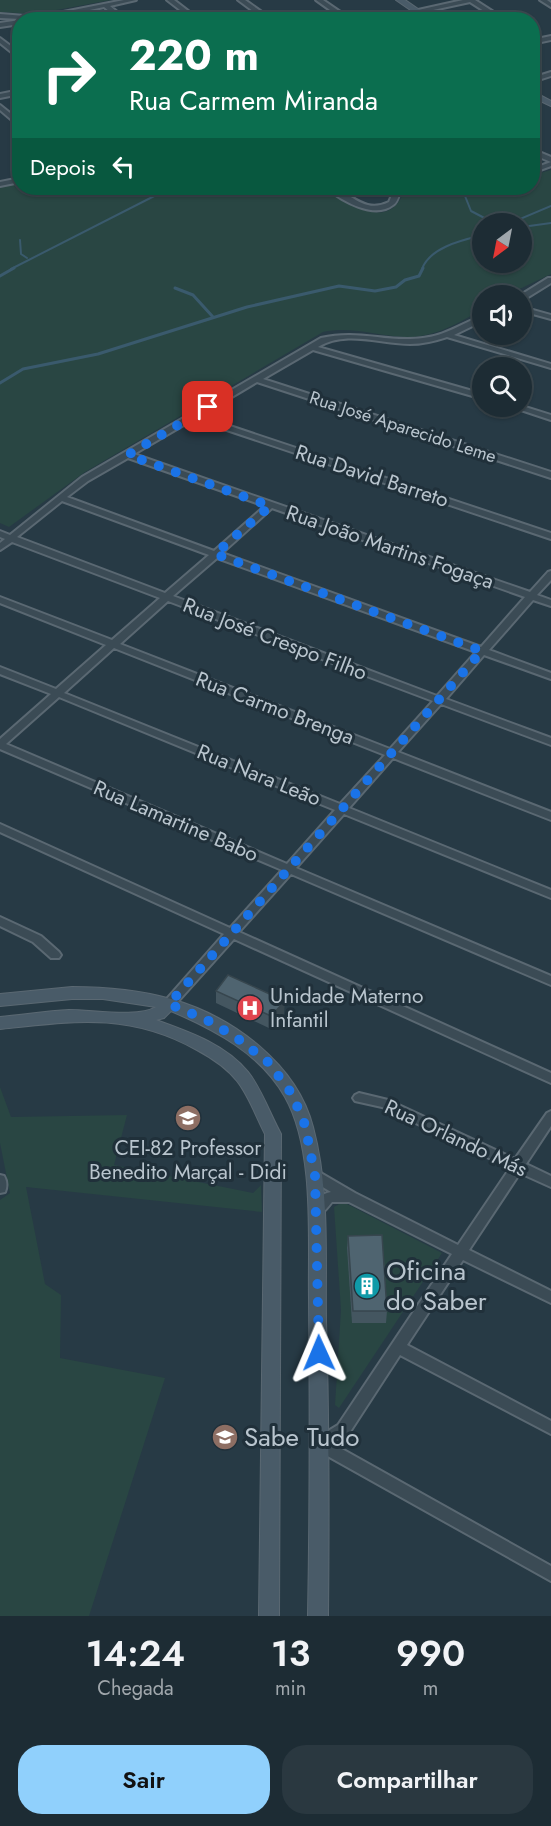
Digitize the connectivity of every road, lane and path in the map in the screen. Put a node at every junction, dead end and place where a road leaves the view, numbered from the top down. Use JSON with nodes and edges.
{"nodes":[{"id":1,"x":133,"y":0,"type":"edge"},
{"id":2,"x":170,"y":0,"type":"edge"},
{"id":3,"x":241,"y":0,"type":"edge"},
{"id":4,"x":320,"y":0,"type":"edge"},
{"id":5,"x":389,"y":0,"type":"edge"},
{"id":6,"x":400,"y":0,"type":"edge"},
{"id":7,"x":471,"y":0,"type":"edge"},
{"id":8,"x":543,"y":0,"type":"edge"},
{"id":9,"x":105,"y":5,"type":"junction"},
{"id":10,"x":551,"y":5,"type":"edge"},
{"id":11,"x":75,"y":12,"type":"edge"},
{"id":12,"x":114,"y":12,"type":"edge"},
{"id":13,"x":186,"y":12,"type":"edge"},
{"id":14,"x":258,"y":12,"type":"edge"},
{"id":15,"x":337,"y":12,"type":"edge"},
{"id":16,"x":407,"y":12,"type":"edge"},
{"id":17,"x":415,"y":12,"type":"edge"},
{"id":18,"x":429,"y":12,"type":"edge"},
{"id":19,"x":490,"y":12,"type":"edge"},
{"id":20,"x":0,"y":40,"type":"edge"},
{"id":21,"x":12,"y":50,"type":"edge"},
{"id":22,"x":540,"y":93,"type":"edge"},
{"id":23,"x":551,"y":104,"type":"edge"},
{"id":24,"x":0,"y":107,"type":"edge"},
{"id":25,"x":12,"y":118,"type":"edge"},
{"id":26,"x":345,"y":195,"type":"edge"},
{"id":27,"x":394,"y":195,"type":"edge"},
{"id":28,"x":551,"y":280,"type":"edge"},
{"id":29,"x":532,"y":291,"type":"edge"},
{"id":30,"x":532,"y":312,"type":"edge"},
{"id":31,"x":551,"y":317,"type":"edge"},
{"id":32,"x":472,"y":324,"type":"edge"},
{"id":33,"x":450,"y":336,"type":"junction"},
{"id":34,"x":324,"y":340,"type":"junction"},
{"id":35,"x":311,"y":347,"type":"junction"},
{"id":36,"x":358,"y":358,"type":"junction"},
{"id":37,"x":551,"y":366,"type":"edge"},
{"id":38,"x":255,"y":379,"type":"junction"},
{"id":39,"x":472,"y":394,"type":"edge"},
{"id":40,"x":532,"y":412,"type":"edge"},
{"id":41,"x":192,"y":416,"type":"junction"},
{"id":42,"x":551,"y":418,"type":"edge"},
{"id":43,"x":128,"y":455,"type":"junction"},
{"id":44,"x":551,"y":475,"type":"edge"},
{"id":45,"x":61,"y":498,"type":"junction"},
{"id":46,"x":270,"y":506,"type":"junction"},
{"id":47,"x":0,"y":534,"type":"edge"},
{"id":48,"x":551,"y":536,"type":"edge"},
{"id":49,"x":10,"y":539,"type":"junction"},
{"id":50,"x":0,"y":547,"type":"edge"},
{"id":51,"x":215,"y":554,"type":"junction"},
{"id":52,"x":551,"y":574,"type":"edge"},
{"id":53,"x":531,"y":596,"type":"junction"},
{"id":54,"x":165,"y":598,"type":"junction"},
{"id":55,"x":0,"y":600,"type":"edge"},
{"id":56,"x":551,"y":603,"type":"edge"},
{"id":57,"x":112,"y":644,"type":"junction"},
{"id":58,"x":482,"y":651,"type":"junction"},
{"id":59,"x":0,"y":670,"type":"edge"},
{"id":60,"x":551,"y":676,"type":"edge"},
{"id":61,"x":56,"y":693,"type":"junction"},
{"id":62,"x":438,"y":700,"type":"junction"},
{"id":63,"x":551,"y":742,"type":"edge"},
{"id":64,"x":0,"y":745,"type":"edge"},
{"id":65,"x":391,"y":753,"type":"junction"},
{"id":66,"x":342,"y":809,"type":"junction"},
{"id":67,"x":551,"y":816,"type":"edge"},
{"id":68,"x":0,"y":828,"type":"edge"},
{"id":69,"x":289,"y":869,"type":"junction"},
{"id":70,"x":551,"y":894,"type":"edge"},
{"id":71,"x":0,"y":921,"type":"edge"},
{"id":72,"x":232,"y":933,"type":"junction"},
{"id":73,"x":55,"y":955,"type":"dead end"},
{"id":74,"x":551,"y":981,"type":"edge"},
{"id":75,"x":0,"y":1000,"type":"edge"},
{"id":76,"x":169,"y":1004,"type":"junction"},
{"id":77,"x":121,"y":1017,"type":"junction"},
{"id":78,"x":0,"y":1023,"type":"edge"},
{"id":79,"x":551,"y":1078,"type":"edge"},
{"id":80,"x":360,"y":1098,"type":"dead end"},
{"id":81,"x":551,"y":1116,"type":"edge"},
{"id":82,"x":518,"y":1166,"type":"junction"},
{"id":83,"x":315,"y":1176,"type":"junction"},
{"id":84,"x":551,"y":1182,"type":"edge"},
{"id":85,"x":350,"y":1197,"type":"junction"},
{"id":86,"x":315,"y":1216,"type":"junction"},
{"id":87,"x":461,"y":1252,"type":"junction"},
{"id":88,"x":551,"y":1297,"type":"edge"},
{"id":89,"x":398,"y":1347,"type":"junction"},
{"id":90,"x":551,"y":1428,"type":"edge"},
{"id":91,"x":321,"y":1444,"type":"junction"},
{"id":92,"x":551,"y":1574,"type":"edge"},
{"id":93,"x":322,"y":1614,"type":"edge"},
{"id":94,"x":269,"y":1616,"type":"edge"}],
"edges":[{"from":1,"to":9,"type":"street"},
{"from":2,"to":13,"type":"street"},
{"from":3,"to":14,"type":"street"},
{"from":4,"to":15,"type":"street"},
{"from":5,"to":16,"type":"main road"},
{"from":6,"to":17,"type":"main road"},
{"from":7,"to":18,"type":"street"},
{"from":7,"to":19,"type":"street"},
{"from":8,"to":10,"type":"street"},
{"from":9,"to":11,"type":"street"},
{"from":9,"to":12,"type":"street"},
{"from":20,"to":21,"type":"street"},
{"from":22,"to":23,"type":"main road"},
{"from":24,"to":25,"type":"street"},
{"from":26,"to":27,"type":"street"},
{"from":28,"to":29,"type":"street"},
{"from":30,"to":31,"type":"street"},
{"from":32,"to":33,"type":"street"},
{"from":33,"to":34,"type":"street"},
{"from":33,"to":37,"type":"street"},
{"from":34,"to":35,"type":"street"},
{"from":34,"to":36,"type":"street"},
{"from":35,"to":36,"type":"street"},
{"from":35,"to":38,"type":"street"},
{"from":36,"to":39,"type":"street"},
{"from":38,"to":41,"type":"street"},
{"from":38,"to":44,"type":"street","name":"Rua José Aparecido Leme"},
{"from":40,"to":42,"type":"street"},
{"from":41,"to":43,"type":"street"},
{"from":41,"to":48,"type":"street","name":"Rua David Barreto"},
{"from":43,"to":45,"type":"street"},
{"from":43,"to":46,"type":"street","name":"Rua João Martins Fogaça"},
{"from":45,"to":49,"type":"street"},
{"from":45,"to":51,"type":"street"},
{"from":46,"to":51,"type":"street"},
{"from":46,"to":53,"type":"street","name":"Rua João Martins Fogaça"},
{"from":47,"to":49,"type":"street","name":"Rua José Crespo Filho"},
{"from":49,"to":50,"type":"street"},
{"from":49,"to":54,"type":"street","name":"Rua José Crespo Filho"},
{"from":51,"to":54,"type":"street"},
{"from":51,"to":58,"type":"street"},
{"from":52,"to":53,"type":"street"},
{"from":53,"to":56,"type":"street","name":"Rua João Martins Fogaça"},
{"from":53,"to":58,"type":"street"},
{"from":54,"to":57,"type":"street"},
{"from":54,"to":62,"type":"street","name":"Rua José Crespo Filho"},
{"from":55,"to":57,"type":"street","name":"Rua Carmo Brenga"},
{"from":57,"to":61,"type":"street"},
{"from":57,"to":65,"type":"street","name":"Rua Carmo Brenga"},
{"from":58,"to":60,"type":"street"},
{"from":58,"to":62,"type":"street"},
{"from":59,"to":61,"type":"street","name":"Rua Nara Leão"},
{"from":61,"to":64,"type":"street"},
{"from":61,"to":66,"type":"street","name":"Rua Nara Leão"},
{"from":62,"to":63,"type":"street","name":"Rua José Crespo Filho"},
{"from":62,"to":65,"type":"street"},
{"from":64,"to":69,"type":"street","name":"Rua Lamartine Babo"},
{"from":65,"to":66,"type":"street"},
{"from":65,"to":67,"type":"street","name":"Rua Carmo Brenga"},
{"from":66,"to":69,"type":"street"},
{"from":66,"to":70,"type":"street","name":"Rua Nara Leão"},
{"from":68,"to":72,"type":"street"},
{"from":69,"to":72,"type":"street"},
{"from":69,"to":74,"type":"street","name":"Rua Lamartine Babo"},
{"from":71,"to":73,"type":"street"},
{"from":72,"to":76,"type":"street"},
{"from":72,"to":79,"type":"street"},
{"from":75,"to":76,"type":"main road"},
{"from":76,"to":77,"type":"main road"},
{"from":76,"to":83,"type":"main road"},
{"from":77,"to":78,"type":"main road"},
{"from":77,"to":94,"type":"main road"},
{"from":80,"to":82,"type":"street","name":"Rua Orlando Más"},
{"from":81,"to":82,"type":"street"},
{"from":82,"to":84,"type":"street","name":"Rua Orlando Más"},
{"from":82,"to":87,"type":"street"},
{"from":83,"to":85,"type":"street"},
{"from":83,"to":86,"type":"main road"},
{"from":85,"to":86,"type":"street"},
{"from":85,"to":87,"type":"street"},
{"from":86,"to":91,"type":"main road"},
{"from":87,"to":88,"type":"street"},
{"from":87,"to":89,"type":"street"},
{"from":89,"to":90,"type":"street"},
{"from":89,"to":91,"type":"street"},
{"from":91,"to":92,"type":"street"},
{"from":91,"to":93,"type":"main road"}]}
